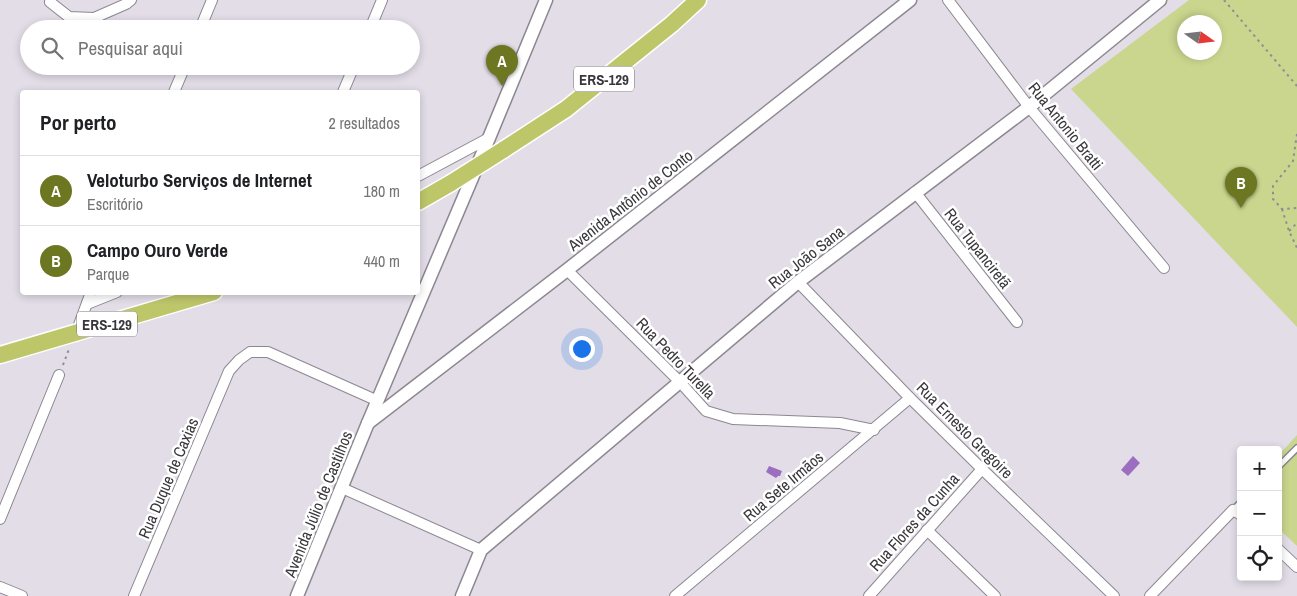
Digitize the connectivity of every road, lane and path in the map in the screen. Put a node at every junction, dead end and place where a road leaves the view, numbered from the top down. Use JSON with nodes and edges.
{"nodes":[{"id":1,"x":51,"y":0,"type":"edge"},
{"id":2,"x":131,"y":0,"type":"edge"},
{"id":3,"x":212,"y":0,"type":"edge"},
{"id":4,"x":382,"y":0,"type":"edge"},
{"id":5,"x":546,"y":0,"type":"edge"},
{"id":6,"x":698,"y":0,"type":"edge"},
{"id":7,"x":910,"y":0,"type":"edge"},
{"id":8,"x":948,"y":0,"type":"edge"},
{"id":9,"x":1160,"y":0,"type":"edge"},
{"id":10,"x":1224,"y":0,"type":"edge"},
{"id":11,"x":204,"y":20,"type":"edge"},
{"id":12,"x":374,"y":20,"type":"edge"},
{"id":13,"x":181,"y":75,"type":"edge"},
{"id":14,"x":350,"y":75,"type":"edge"},
{"id":15,"x":1297,"y":86,"type":"edge"},
{"id":16,"x":175,"y":90,"type":"edge"},
{"id":17,"x":344,"y":90,"type":"edge"},
{"id":18,"x":1029,"y":106,"type":"junction"},
{"id":19,"x":1297,"y":134,"type":"edge"},
{"id":20,"x":489,"y":138,"type":"junction"},
{"id":21,"x":420,"y":175,"type":"edge"},
{"id":22,"x":915,"y":192,"type":"junction"},
{"id":23,"x":420,"y":201,"type":"edge"},
{"id":24,"x":1297,"y":208,"type":"edge"},
{"id":25,"x":1282,"y":209,"type":"junction"},
{"id":26,"x":1297,"y":223,"type":"edge"},
{"id":27,"x":1289,"y":231,"type":"junction"},
{"id":28,"x":1297,"y":248,"type":"edge"},
{"id":29,"x":1164,"y":268,"type":"dead end"},
{"id":30,"x":567,"y":270,"type":"junction"},
{"id":31,"x":798,"y":282,"type":"junction"},
{"id":32,"x":90,"y":295,"type":"edge"},
{"id":33,"x":110,"y":295,"type":"edge"},
{"id":34,"x":204,"y":295,"type":"edge"},
{"id":35,"x":87,"y":304,"type":"junction"},
{"id":36,"x":1017,"y":322,"type":"dead end"},
{"id":37,"x":76,"y":333,"type":"junction"},
{"id":38,"x":0,"y":355,"type":"edge"},
{"id":39,"x":59,"y":375,"type":"joint"},
{"id":40,"x":680,"y":382,"type":"junction"},
{"id":41,"x":910,"y":398,"type":"junction"},
{"id":42,"x":378,"y":401,"type":"junction"},
{"id":43,"x":368,"y":424,"type":"junction"},
{"id":44,"x":874,"y":430,"type":"junction"},
{"id":45,"x":1297,"y":448,"type":"edge"},
{"id":46,"x":1282,"y":463,"type":"edge"},
{"id":47,"x":982,"y":469,"type":"junction"},
{"id":48,"x":342,"y":488,"type":"junction"},
{"id":49,"x":1237,"y":513,"type":"edge"},
{"id":50,"x":0,"y":520,"type":"edge"},
{"id":51,"x":927,"y":530,"type":"junction"},
{"id":52,"x":481,"y":550,"type":"junction"},
{"id":53,"x":1282,"y":553,"type":"edge"},
{"id":54,"x":1297,"y":568,"type":"edge"},
{"id":55,"x":0,"y":587,"type":"edge"},
{"id":56,"x":22,"y":596,"type":"edge"},
{"id":57,"x":134,"y":596,"type":"edge"},
{"id":58,"x":297,"y":596,"type":"edge"},
{"id":59,"x":462,"y":596,"type":"edge"},
{"id":60,"x":675,"y":596,"type":"edge"},
{"id":61,"x":869,"y":596,"type":"edge"},
{"id":62,"x":995,"y":596,"type":"edge"},
{"id":63,"x":1114,"y":596,"type":"edge"},
{"id":64,"x":1150,"y":596,"type":"edge"}],
"edges":[{"from":1,"to":2,"type":"street"},
{"from":3,"to":11,"type":"street"},
{"from":4,"to":12,"type":"street"},
{"from":5,"to":20,"type":"street","name":"Avenida Júlio de Castilhos"},
{"from":6,"to":23,"type":"main road","number":"ERS-129","bridge":true},
{"from":7,"to":30,"type":"street","name":"Avenida Antônio de Conto"},
{"from":8,"to":18,"type":"street","name":"Rua Antonio Bratti"},
{"from":9,"to":18,"type":"street","name":"Rua João Sana"},
{"from":10,"to":15,"type":"path"},
{"from":13,"to":16,"type":"street"},
{"from":14,"to":17,"type":"street"},
{"from":18,"to":22,"type":"street","name":"Rua João Sana"},
{"from":18,"to":29,"type":"street","name":"Rua Antonio Bratti"},
{"from":19,"to":25,"type":"path"},
{"from":20,"to":21,"type":"street"},
{"from":20,"to":42,"type":"street","name":"Avenida Júlio de Castilhos"},
{"from":22,"to":31,"type":"street","name":"Rua João Sana"},
{"from":22,"to":36,"type":"street","name":"Rua Tupanciretã"},
{"from":24,"to":25,"type":"path"},
{"from":25,"to":27,"type":"path"},
{"from":26,"to":27,"type":"path"},
{"from":27,"to":28,"type":"path"},
{"from":30,"to":40,"type":"street","name":"Rua Pedro Turella"},
{"from":30,"to":43,"type":"street","name":"Avenida Antônio de Conto"},
{"from":31,"to":40,"type":"street","name":"Rua João Sana"},
{"from":31,"to":41,"type":"street","name":"Rua Ernesto Gregoire"},
{"from":32,"to":35,"type":"street"},
{"from":33,"to":35,"type":"street"},
{"from":34,"to":37,"type":"main road","number":"ERS-129"},
{"from":35,"to":37,"type":"street"},
{"from":37,"to":38,"type":"main road","number":"ERS-129"},
{"from":37,"to":39,"type":"path"},
{"from":39,"to":50,"type":"street"},
{"from":40,"to":44,"type":"street","name":"Rua Pedro Turella"},
{"from":40,"to":52,"type":"street","name":"Rua João Sana"},
{"from":41,"to":44,"type":"street","name":"Rua Sete Irmãos"},
{"from":41,"to":47,"type":"street","name":"Rua Ernesto Gregoire"},
{"from":42,"to":43,"type":"street","name":"Avenida Júlio de Castilhos"},
{"from":42,"to":57,"type":"street","name":"Rua Duque de Caxias"},
{"from":43,"to":48,"type":"street","name":"Avenida Júlio de Castilhos"},
{"from":44,"to":60,"type":"street","name":"Rua Sete Irmãos"},
{"from":45,"to":46,"type":"lane"},
{"from":47,"to":51,"type":"street","name":"Rua Flores da Cunha"},
{"from":47,"to":63,"type":"street","name":"Rua Ernesto Gregoire"},
{"from":48,"to":52,"type":"street"},
{"from":48,"to":58,"type":"street","name":"Avenida Júlio de Castilhos"},
{"from":49,"to":64,"type":"street"},
{"from":51,"to":61,"type":"street","name":"Rua Flores da Cunha"},
{"from":51,"to":62,"type":"street"},
{"from":52,"to":59,"type":"street"},
{"from":53,"to":54,"type":"street"},
{"from":55,"to":56,"type":"street"}]}
